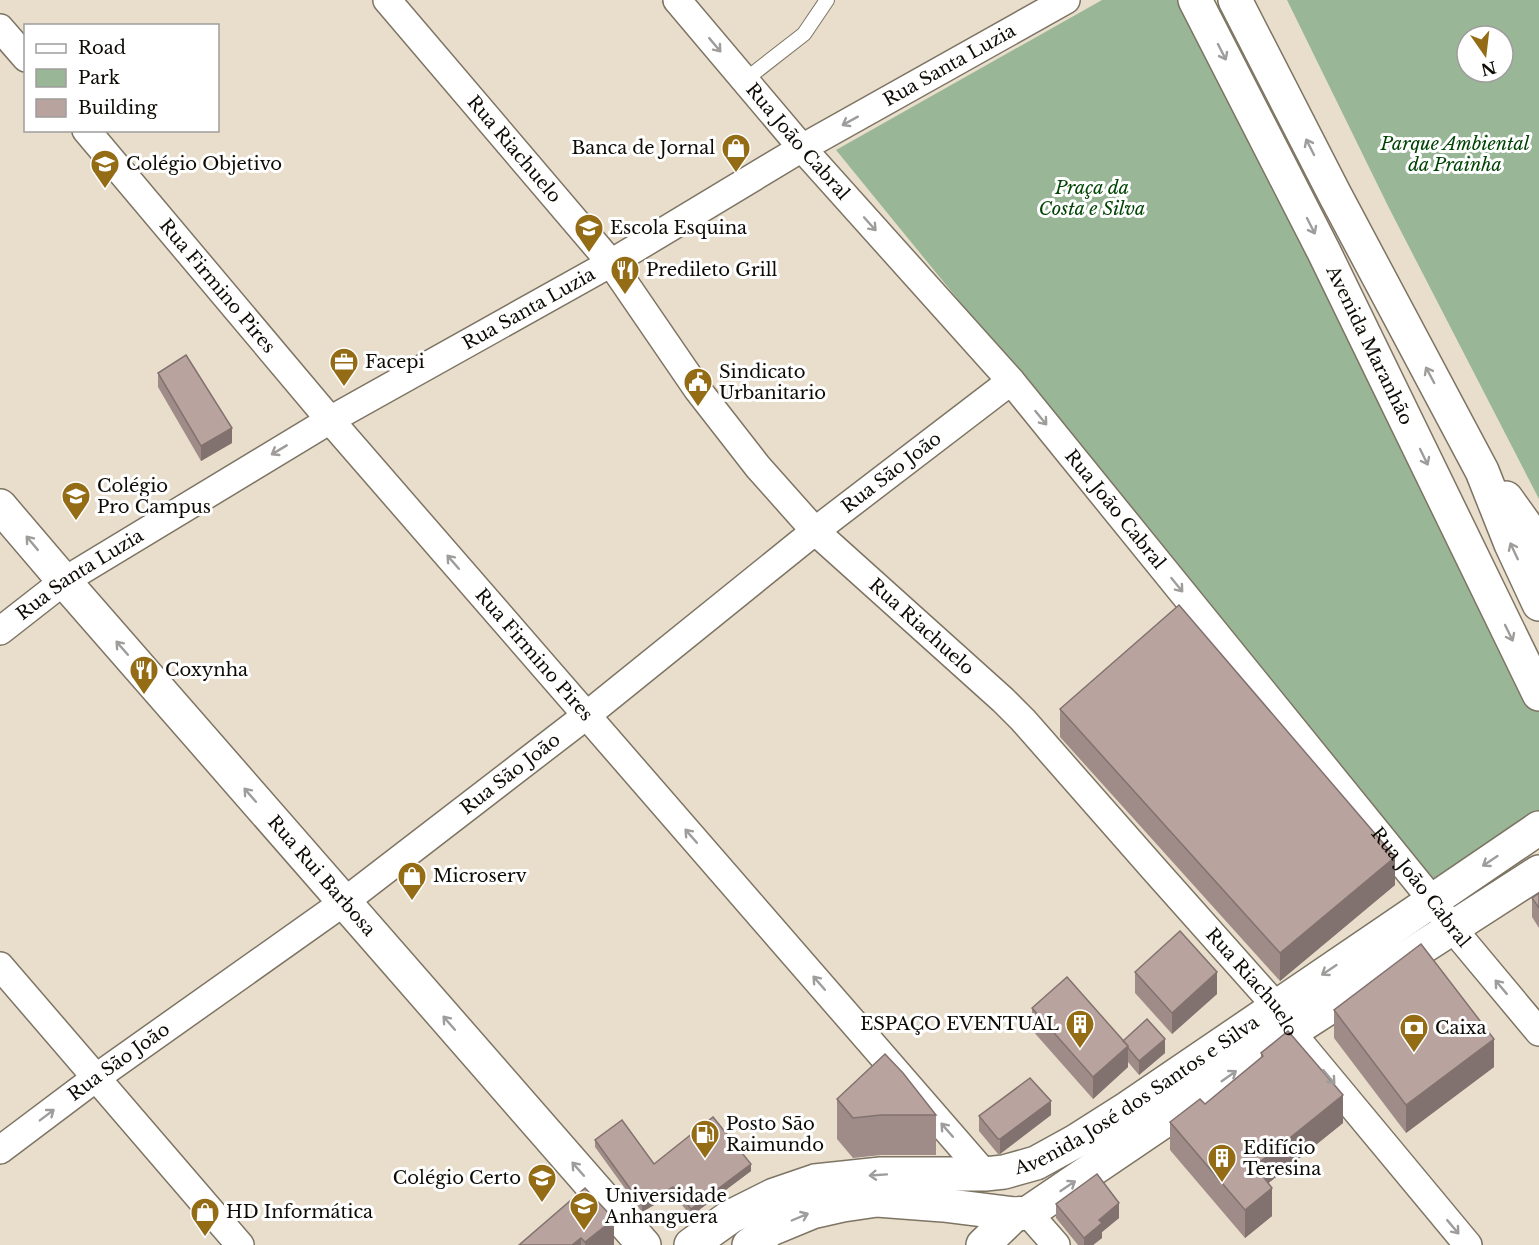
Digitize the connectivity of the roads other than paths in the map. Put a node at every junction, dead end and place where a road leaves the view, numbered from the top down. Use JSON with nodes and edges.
{"nodes":[{"id":1,"x":387,"y":0,"type":"edge"},
{"id":2,"x":677,"y":0,"type":"edge"},
{"id":3,"x":827,"y":0,"type":"edge"},
{"id":4,"x":1066,"y":0,"type":"edge"},
{"id":5,"x":1195,"y":0,"type":"edge"},
{"id":6,"x":1235,"y":0,"type":"edge"},
{"id":7,"x":0,"y":28,"type":"edge"},
{"id":8,"x":24,"y":56,"type":"edge"},
{"id":9,"x":745,"y":80,"type":"junction"},
{"id":10,"x":88,"y":132,"type":"edge"},
{"id":11,"x":802,"y":148,"type":"junction"},
{"id":12,"x":611,"y":263,"type":"junction"},
{"id":13,"x":1011,"y":381,"type":"junction"},
{"id":14,"x":330,"y":420,"type":"junction"},
{"id":15,"x":1482,"y":471,"type":"junction"},
{"id":16,"x":0,"y":506,"type":"edge"},
{"id":17,"x":815,"y":531,"type":"junction"},
{"id":18,"x":1539,"y":549,"type":"edge"},
{"id":19,"x":64,"y":581,"type":"junction"},
{"id":20,"x":1539,"y":604,"type":"edge"},
{"id":21,"x":0,"y":631,"type":"edge"},
{"id":22,"x":1539,"y":694,"type":"edge"},
{"id":23,"x":586,"y":715,"type":"junction"},
{"id":24,"x":1539,"y":828,"type":"edge"},
{"id":25,"x":1539,"y":872,"type":"edge"},
{"id":26,"x":1432,"y":900,"type":"junction"},
{"id":27,"x":344,"y":902,"type":"junction"},
{"id":28,"x":1453,"y":929,"type":"junction"},
{"id":29,"x":0,"y":966,"type":"edge"},
{"id":30,"x":1284,"y":1019,"type":"junction"},
{"id":31,"x":1539,"y":1032,"type":"edge"},
{"id":32,"x":97,"y":1077,"type":"junction"},
{"id":33,"x":0,"y":1150,"type":"edge"},
{"id":34,"x":985,"y":1174,"type":"junction"},
{"id":35,"x":1021,"y":1213,"type":"junction"},
{"id":36,"x":240,"y":1245,"type":"edge"},
{"id":37,"x":644,"y":1245,"type":"edge"},
{"id":38,"x":691,"y":1245,"type":"edge"},
{"id":39,"x":749,"y":1245,"type":"edge"},
{"id":40,"x":983,"y":1245,"type":"edge"},
{"id":41,"x":1056,"y":1245,"type":"edge"},
{"id":42,"x":1468,"y":1245,"type":"edge"}],
"edges":[{"from":1,"to":12,"type":"street","name":"Rua Riachuelo"},
{"from":2,"to":9,"type":"street","name":"Rua João Cabral","one_way":true},
{"from":3,"to":9,"type":"lane"},
{"from":4,"to":11,"type":"street","name":"Rua Santa Luzia","one_way":true},
{"from":5,"to":22,"type":"main road","name":"Avenida Maranhão","one_way":true},
{"from":15,"to":6,"type":"main road","name":"Avenida Maranhão","one_way":true},
{"from":7,"to":8,"type":"street"},
{"from":9,"to":11,"type":"street","name":"Rua João Cabral"},
{"from":10,"to":14,"type":"street","name":"Rua Firmino Pires"},
{"from":11,"to":12,"type":"street","name":"Rua Santa Luzia"},
{"from":11,"to":13,"type":"street","name":"Rua João Cabral","one_way":true},
{"from":12,"to":14,"type":"street","name":"Rua Santa Luzia"},
{"from":12,"to":17,"type":"street","name":"Rua Riachuelo"},
{"from":13,"to":17,"type":"street","name":"Rua São João"},
{"from":13,"to":26,"type":"street","name":"Rua João Cabral","one_way":true},
{"from":14,"to":19,"type":"street","name":"Rua Santa Luzia","one_way":true},
{"from":23,"to":14,"type":"street","name":"Rua Firmino Pires","one_way":true},
{"from":15,"to":18,"type":"main road"},
{"from":20,"to":15,"type":"main road","name":"Avenida Maranhão","one_way":true},
{"from":19,"to":16,"type":"main road","name":"Rua Rui Barbosa","one_way":true},
{"from":17,"to":23,"type":"street","name":"Rua São João"},
{"from":17,"to":30,"type":"street","name":"Rua Riachuelo"},
{"from":19,"to":21,"type":"street","name":"Rua Santa Luzia"},
{"from":27,"to":19,"type":"main road","name":"Rua Rui Barbosa","one_way":true},
{"from":23,"to":27,"type":"street","name":"Rua São João"},
{"from":34,"to":23,"type":"street","name":"Rua Firmino Pires","one_way":true},
{"from":24,"to":26,"type":"main road","name":"Avenida José dos Santos e Silva","one_way":true},
{"from":25,"to":28,"type":"main road","name":"Avenida José dos Santos e Silva"},
{"from":26,"to":28,"type":"street","name":"Rua João Cabral"},
{"from":26,"to":30,"type":"main road","name":"Avenida José dos Santos e Silva","one_way":true},
{"from":27,"to":32,"type":"street","name":"Rua São João"},
{"from":37,"to":27,"type":"main road","name":"Rua Rui Barbosa","one_way":true},
{"from":28,"to":30,"type":"main road","name":"Avenida José dos Santos e Silva"},
{"from":31,"to":28,"type":"street","name":"Rua João Cabral","one_way":true},
{"from":29,"to":32,"type":"street"},
{"from":30,"to":34,"type":"main road","name":"Avenida José dos Santos e Silva"},
{"from":35,"to":30,"type":"main road","name":"Avenida José dos Santos e Silva","one_way":true},
{"from":30,"to":42,"type":"street","name":"Rua Riachuelo","one_way":true},
{"from":33,"to":32,"type":"street","name":"Rua São João","one_way":true},
{"from":32,"to":36,"type":"street"},
{"from":34,"to":38,"type":"main road","name":"Avenida José dos Santos e Silva","one_way":true},
{"from":39,"to":35,"type":"main road","one_way":true},
{"from":35,"to":40,"type":"main road","name":"Avenida José dos Santos e Silva"},
{"from":35,"to":41,"type":"street"}]}
